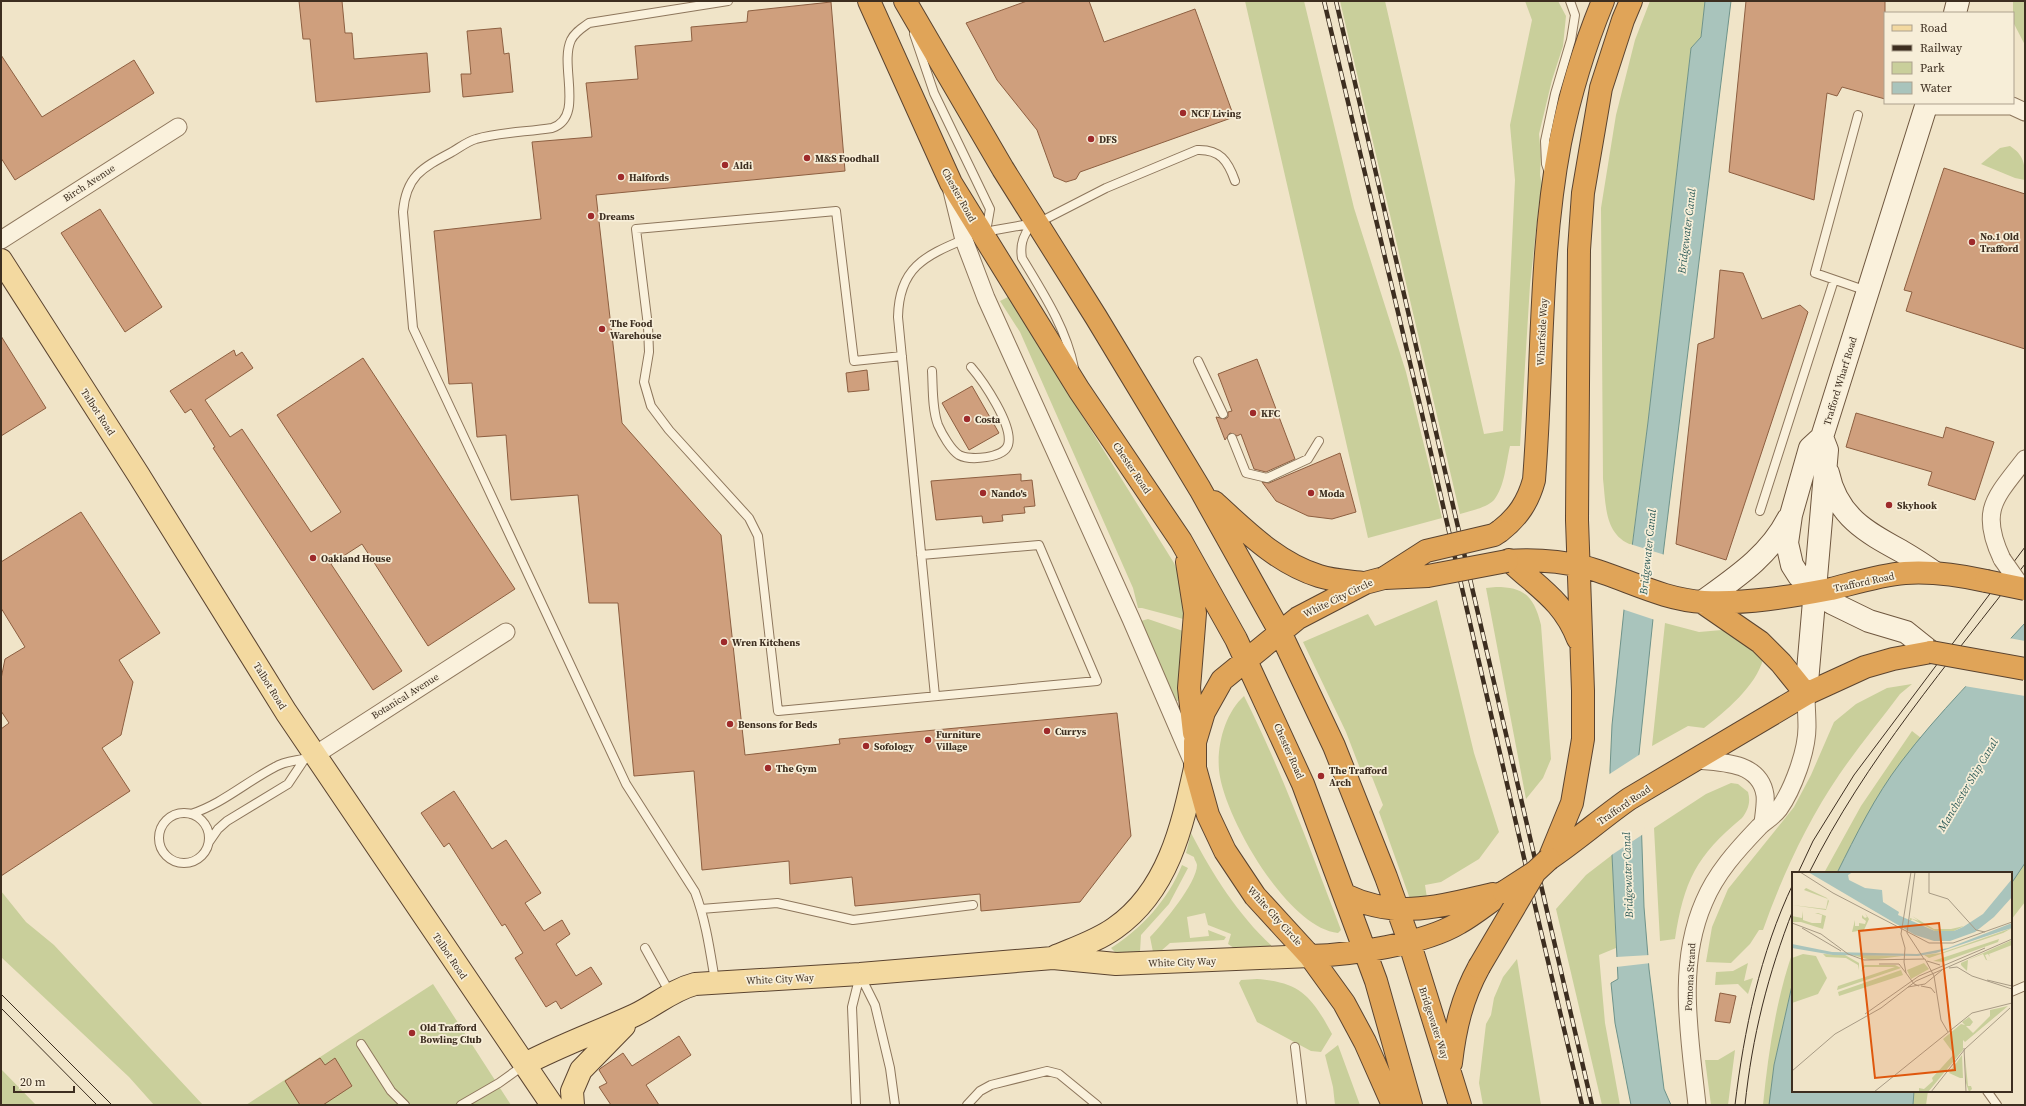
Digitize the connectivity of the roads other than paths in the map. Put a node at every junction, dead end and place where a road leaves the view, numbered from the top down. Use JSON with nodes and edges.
{"nodes":[{"id":1,"x":728,"y":1,"type":"edge"},
{"id":2,"x":869,"y":1,"type":"edge"},
{"id":3,"x":1570,"y":1,"type":"edge"},
{"id":4,"x":1603,"y":1,"type":"edge"},
{"id":5,"x":1631,"y":1,"type":"edge"},
{"id":6,"x":1958,"y":1,"type":"edge"},
{"id":7,"x":905,"y":2,"type":"edge"},
{"id":8,"x":1955,"y":12,"type":"edge"},
{"id":9,"x":1926,"y":105,"type":"edge"},
{"id":10,"x":2025,"y":112,"type":"edge"},
{"id":11,"x":1858,"y":115,"type":"dead end"},
{"id":12,"x":178,"y":127,"type":"dead end"},
{"id":13,"x":1235,"y":181,"type":"dead end"},
{"id":14,"x":1554,"y":184,"type":"junction"},
{"id":15,"x":1037,"y":223,"type":"junction"},
{"id":16,"x":972,"y":236,"type":"junction"},
{"id":17,"x":1,"y":240,"type":"edge"},
{"id":18,"x":1,"y":260,"type":"edge"},
{"id":19,"x":1834,"y":280,"type":"junction"},
{"id":20,"x":1868,"y":291,"type":"junction"},
{"id":21,"x":902,"y":356,"type":"junction"},
{"id":22,"x":1198,"y":362,"type":"dead end"},
{"id":23,"x":971,"y":367,"type":"dead end"},
{"id":24,"x":932,"y":371,"type":"dead end"},
{"id":25,"x":1079,"y":390,"type":"junction"},
{"id":26,"x":1223,"y":414,"type":"dead end"},
{"id":27,"x":1822,"y":437,"type":"junction"},
{"id":28,"x":1232,"y":438,"type":"dead end"},
{"id":29,"x":1319,"y":441,"type":"dead end"},
{"id":30,"x":2025,"y":459,"type":"edge"},
{"id":31,"x":1825,"y":460,"type":"junction"},
{"id":32,"x":1200,"y":489,"type":"junction"},
{"id":33,"x":1760,"y":511,"type":"dead end"},
{"id":34,"x":1791,"y":515,"type":"junction"},
{"id":35,"x":1181,"y":541,"type":"junction"},
{"id":36,"x":921,"y":555,"type":"junction"},
{"id":37,"x":1508,"y":560,"type":"junction"},
{"id":38,"x":1578,"y":566,"type":"junction"},
{"id":39,"x":1935,"y":573,"type":"junction"},
{"id":40,"x":1375,"y":580,"type":"junction"},
{"id":41,"x":2024,"y":589,"type":"edge"},
{"id":42,"x":1815,"y":592,"type":"junction"},
{"id":43,"x":1702,"y":602,"type":"junction"},
{"id":44,"x":506,"y":632,"type":"dead end"},
{"id":45,"x":1280,"y":632,"type":"junction"},
{"id":46,"x":1582,"y":648,"type":"junction"},
{"id":47,"x":1932,"y":652,"type":"junction"},
{"id":48,"x":1246,"y":661,"type":"junction"},
{"id":49,"x":2025,"y":669,"type":"edge"},
{"id":50,"x":1806,"y":694,"type":"junction"},
{"id":51,"x":935,"y":696,"type":"junction"},
{"id":52,"x":1195,"y":742,"type":"junction"},
{"id":53,"x":309,"y":757,"type":"junction"},
{"id":54,"x":1696,"y":760,"type":"junction"},
{"id":55,"x":1194,"y":768,"type":"junction"},
{"id":56,"x":191,"y":814,"type":"junction"},
{"id":57,"x":1763,"y":823,"type":"junction"},
{"id":58,"x":1568,"y":835,"type":"junction"},
{"id":59,"x":209,"y":842,"type":"junction"},
{"id":60,"x":1542,"y":866,"type":"junction"},
{"id":61,"x":1504,"y":892,"type":"junction"},
{"id":62,"x":1345,"y":895,"type":"junction"},
{"id":63,"x":973,"y":905,"type":"dead end"},
{"id":64,"x":701,"y":909,"type":"junction"},
{"id":65,"x":1398,"y":910,"type":"junction"},
{"id":66,"x":1409,"y":941,"type":"junction"},
{"id":67,"x":645,"y":948,"type":"dead end"},
{"id":68,"x":1365,"y":951,"type":"junction"},
{"id":69,"x":1310,"y":956,"type":"junction"},
{"id":70,"x":1053,"y":958,"type":"junction"},
{"id":71,"x":860,"y":974,"type":"junction"},
{"id":72,"x":715,"y":982,"type":"junction"},
{"id":73,"x":2025,"y":986,"type":"edge"},
{"id":74,"x":2012,"y":992,"type":"edge"},
{"id":75,"x":670,"y":993,"type":"junction"},
{"id":76,"x":636,"y":1014,"type":"junction"},
{"id":77,"x":362,"y":1044,"type":"dead end"},
{"id":78,"x":1295,"y":1047,"type":"dead end"},
{"id":79,"x":525,"y":1064,"type":"junction"},
{"id":80,"x":1450,"y":1070,"type":"junction"},
{"id":81,"x":1988,"y":1092,"type":"edge"},
{"id":82,"x":1460,"y":1104,"type":"edge"},
{"id":83,"x":405,"y":1105,"type":"edge"},
{"id":84,"x":461,"y":1105,"type":"edge"},
{"id":85,"x":552,"y":1105,"type":"edge"},
{"id":86,"x":573,"y":1105,"type":"edge"},
{"id":87,"x":856,"y":1105,"type":"edge"},
{"id":88,"x":895,"y":1105,"type":"edge"},
{"id":89,"x":967,"y":1105,"type":"edge"},
{"id":90,"x":1097,"y":1105,"type":"edge"},
{"id":91,"x":1302,"y":1105,"type":"edge"},
{"id":92,"x":1393,"y":1105,"type":"edge"},
{"id":93,"x":1411,"y":1105,"type":"edge"},
{"id":94,"x":1697,"y":1105,"type":"edge"},
{"id":95,"x":1997,"y":1105,"type":"edge"}],
"edges":[{"from":1,"to":64,"type":"lane"},
{"from":2,"to":16,"type":"highway","name":"Chester Road"},
{"from":3,"to":14,"type":"lane"},
{"from":4,"to":14,"type":"highway","name":"Wharfside Way"},
{"from":5,"to":38,"type":"highway"},
{"from":6,"to":8,"type":"street"},
{"from":7,"to":15,"type":"highway"},
{"from":7,"to":16,"type":"lane"},
{"from":9,"to":10,"type":"street"},
{"from":9,"to":20,"type":"street","name":"Trafford Wharf Road"},
{"from":11,"to":19,"type":"lane"},
{"from":12,"to":17,"type":"street","name":"Birch Avenue"},
{"from":13,"to":15,"type":"lane"},
{"from":14,"to":40,"type":"highway","name":"Wharfside Way","bridge":true},
{"from":15,"to":16,"type":"lane"},
{"from":15,"to":25,"type":"lane"},
{"from":15,"to":32,"type":"highway"},
{"from":16,"to":21,"type":"lane"},
{"from":16,"to":25,"type":"highway","name":"Chester Road"},
{"from":16,"to":55,"type":"street"},
{"from":18,"to":53,"type":"main road","name":"Talbot Road"},
{"from":19,"to":20,"type":"lane"},
{"from":19,"to":33,"type":"lane"},
{"from":20,"to":27,"type":"street","name":"Trafford Wharf Road"},
{"from":21,"to":36,"type":"lane"},
{"from":21,"to":51,"type":"lane"},
{"from":22,"to":26,"type":"lane"},
{"from":23,"to":24,"type":"lane"},
{"from":25,"to":35,"type":"highway","name":"Chester Road"},
{"from":27,"to":31,"type":"street","name":"Trafford Wharf Road"},
{"from":27,"to":34,"type":"street"},
{"from":28,"to":29,"type":"lane"},
{"from":30,"to":41,"type":"street","bridge":true},
{"from":31,"to":39,"type":"street"},
{"from":31,"to":42,"type":"street","name":"Trafford Wharf Road"},
{"from":32,"to":40,"type":"highway"},
{"from":32,"to":45,"type":"highway"},
{"from":34,"to":42,"type":"street"},
{"from":34,"to":43,"type":"street"},
{"from":35,"to":48,"type":"highway","name":"Chester Road"},
{"from":35,"to":52,"type":"highway"},
{"from":36,"to":51,"type":"lane"},
{"from":36,"to":51,"type":"lane"},
{"from":37,"to":38,"type":"highway","name":"Trafford Road"},
{"from":37,"to":40,"type":"highway","name":"White City Circle","bridge":true},
{"from":37,"to":46,"type":"highway"},
{"from":38,"to":43,"type":"highway","name":"Trafford Road"},
{"from":38,"to":46,"type":"highway"},
{"from":39,"to":41,"type":"highway","name":"Trafford Road","bridge":true},
{"from":39,"to":42,"type":"highway","name":"Trafford Road"},
{"from":40,"to":45,"type":"highway","name":"White City Circle"},
{"from":42,"to":43,"type":"highway","name":"Trafford Road"},
{"from":42,"to":47,"type":"street"},
{"from":42,"to":50,"type":"street","name":"Trafford Wharf Road"},
{"from":43,"to":50,"type":"highway","name":"Trafford Road"},
{"from":44,"to":53,"type":"street","name":"Botanical Avenue"},
{"from":45,"to":48,"type":"highway","name":"White City Circle"},
{"from":45,"to":65,"type":"highway"},
{"from":46,"to":58,"type":"highway"},
{"from":47,"to":49,"type":"highway","name":"Trafford Road","bridge":true},
{"from":47,"to":50,"type":"highway","name":"Trafford Road"},
{"from":48,"to":52,"type":"highway","name":"White City Circle"},
{"from":48,"to":62,"type":"highway","name":"Chester Road"},
{"from":50,"to":54,"type":"highway","name":"Trafford Road"},
{"from":50,"to":57,"type":"street","name":"Pomona Strand"},
{"from":52,"to":55,"type":"highway","name":"White City Circle"},
{"from":53,"to":56,"type":"lane"},
{"from":53,"to":59,"type":"lane"},
{"from":53,"to":79,"type":"main road","name":"Talbot Road"},
{"from":54,"to":57,"type":"street"},
{"from":54,"to":58,"type":"highway","name":"Trafford Road"},
{"from":55,"to":69,"type":"highway","name":"White City Circle"},
{"from":55,"to":70,"type":"main road","name":"White City Way"},
{"from":56,"to":59,"type":"lane"},
{"from":56,"to":59,"type":"lane"},
{"from":57,"to":94,"type":"street","name":"Pomona Strand"},
{"from":58,"to":60,"type":"highway","name":"Trafford Road"},
{"from":60,"to":61,"type":"highway","bridge":true},
{"from":60,"to":80,"type":"highway","bridge":true},
{"from":61,"to":65,"type":"highway"},
{"from":61,"to":66,"type":"highway"},
{"from":62,"to":65,"type":"highway"},
{"from":62,"to":68,"type":"highway","name":"Chester Road"},
{"from":63,"to":64,"type":"lane"},
{"from":64,"to":72,"type":"lane"},
{"from":65,"to":66,"type":"highway"},
{"from":66,"to":68,"type":"highway"},
{"from":66,"to":80,"type":"highway","name":"Bridgewater Way"},
{"from":67,"to":75,"type":"lane"},
{"from":68,"to":69,"type":"highway"},
{"from":68,"to":93,"type":"highway"},
{"from":69,"to":70,"type":"main road","name":"White City Way"},
{"from":69,"to":92,"type":"highway","name":"White City Circle"},
{"from":70,"to":71,"type":"main road","name":"White City Way"},
{"from":71,"to":72,"type":"main road","name":"White City Way"},
{"from":71,"to":87,"type":"lane"},
{"from":71,"to":88,"type":"lane"},
{"from":72,"to":75,"type":"main road","name":"White City Way"},
{"from":73,"to":74,"type":"lane"},
{"from":75,"to":76,"type":"main road","name":"White City Way"},
{"from":76,"to":79,"type":"main road","name":"White City Way"},
{"from":76,"to":86,"type":"main road"},
{"from":77,"to":83,"type":"lane"},
{"from":78,"to":91,"type":"lane"},
{"from":79,"to":84,"type":"lane"},
{"from":79,"to":85,"type":"main road","name":"Talbot Road"},
{"from":80,"to":82,"type":"highway","name":"Bridgewater Way"},
{"from":81,"to":95,"type":"lane"},
{"from":89,"to":90,"type":"lane"}]}
